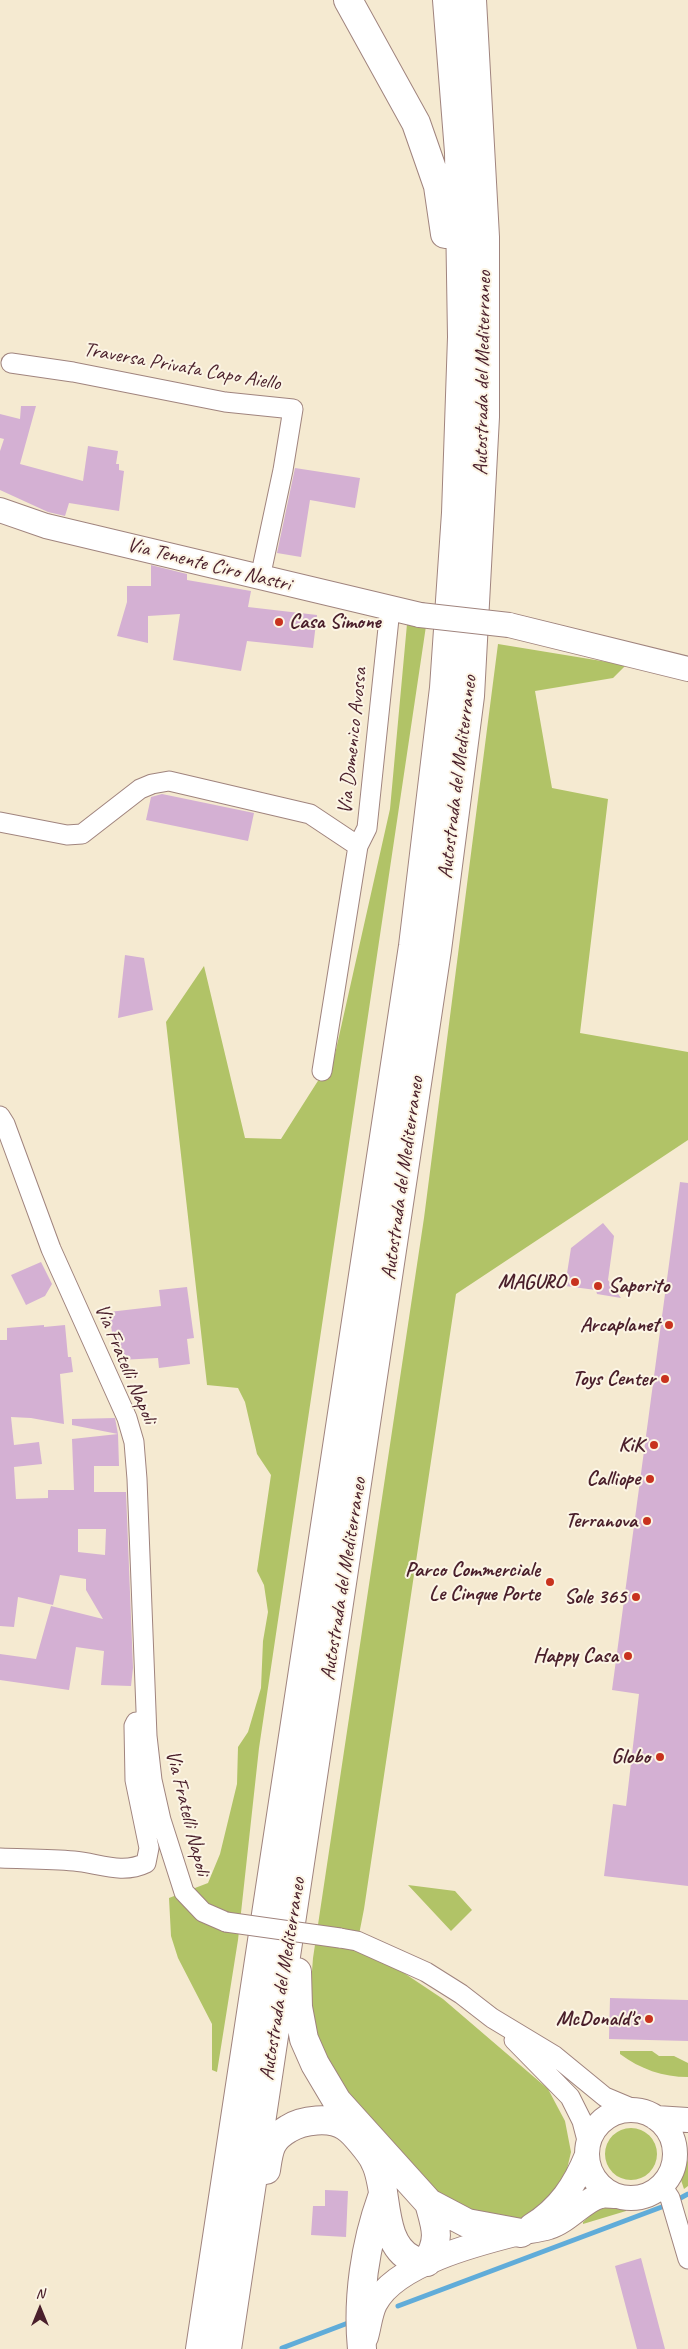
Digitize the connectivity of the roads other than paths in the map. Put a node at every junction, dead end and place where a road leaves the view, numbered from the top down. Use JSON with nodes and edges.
{"nodes":[{"id":1,"x":348,"y":0,"type":"edge"},
{"id":2,"x":437,"y":0,"type":"edge"},
{"id":3,"x":447,"y":0,"type":"edge"},
{"id":4,"x":472,"y":0,"type":"edge"},
{"id":5,"x":491,"y":0,"type":"edge"},
{"id":6,"x":451,"y":48,"type":"junction"},
{"id":7,"x":485,"y":237,"type":"junction"},
{"id":8,"x":11,"y":362,"type":"dead end"},
{"id":9,"x":0,"y":510,"type":"edge"},
{"id":10,"x":260,"y":578,"type":"junction"},
{"id":11,"x":390,"y":609,"type":"junction"},
{"id":12,"x":688,"y":669,"type":"edge"},
{"id":13,"x":444,"y":688,"type":"junction"},
{"id":14,"x":0,"y":822,"type":"edge"},
{"id":15,"x":358,"y":846,"type":"junction"},
{"id":16,"x":322,"y":1071,"type":"dead end"},
{"id":17,"x":0,"y":1116,"type":"edge"},
{"id":18,"x":352,"y":1525,"type":"junction"},
{"id":19,"x":145,"y":1703,"type":"junction"},
{"id":20,"x":0,"y":1858,"type":"edge"},
{"id":21,"x":492,"y":2018,"type":"junction"},
{"id":22,"x":646,"y":2114,"type":"junction"},
{"id":23,"x":688,"y":2120,"type":"edge"},
{"id":24,"x":682,"y":2147,"type":"edge"},
{"id":25,"x":587,"y":2150,"type":"junction"},
{"id":26,"x":383,"y":2193,"type":"junction"},
{"id":27,"x":616,"y":2196,"type":"junction"},
{"id":28,"x":669,"y":2199,"type":"junction"},
{"id":29,"x":429,"y":2203,"type":"junction"},
{"id":30,"x":221,"y":2209,"type":"junction"},
{"id":31,"x":521,"y":2232,"type":"junction"},
{"id":32,"x":688,"y":2260,"type":"edge"},
{"id":33,"x":427,"y":2262,"type":"junction"},
{"id":34,"x":186,"y":2349,"type":"edge"},
{"id":35,"x":200,"y":2349,"type":"edge"},
{"id":36,"x":227,"y":2349,"type":"edge"},
{"id":37,"x":238,"y":2349,"type":"edge"},
{"id":38,"x":363,"y":2349,"type":"edge"}],
"edges":[{"from":1,"to":13,"type":"highway"},
{"from":2,"to":6,"type":"highway"},
{"from":3,"to":6,"type":"highway"},
{"from":4,"to":7,"type":"highway","name":"Autostrada del Mediterraneo"},
{"from":5,"to":7,"type":"highway"},
{"from":6,"to":13,"type":"highway","name":"Autostrada del Mediterraneo"},
{"from":7,"to":18,"type":"highway","name":"Autostrada del Mediterraneo"},
{"from":8,"to":10,"type":"street","name":"Traversa Privata Capo Aiello"},
{"from":9,"to":10,"type":"street","name":"Via Tenente Ciro Nastri"},
{"from":10,"to":11,"type":"street","name":"Via Tenente Ciro Nastri"},
{"from":11,"to":12,"type":"street","name":"Via Tenente Ciro Nastri","bridge":true},
{"from":11,"to":15,"type":"street","name":"Via Domenico Avossa"},
{"from":13,"to":30,"type":"highway","name":"Autostrada del Mediterraneo"},
{"from":14,"to":15,"type":"street","name":"Via Domenico Avossa"},
{"from":15,"to":16,"type":"street"},
{"from":17,"to":19,"type":"street","name":"Via Fratelli Napoli"},
{"from":18,"to":29,"type":"highway"},
{"from":18,"to":36,"type":"highway","name":"Autostrada del Mediterraneo"},
{"from":19,"to":20,"type":"street","name":"Via Fratelli Napoli"},
{"from":19,"to":21,"type":"street","name":"Via Fratelli Napoli","bridge":true},
{"from":21,"to":22,"type":"street","name":"Via Fratelli Napoli"},
{"from":21,"to":25,"type":"street","name":"Via Fratelli Napoli"},
{"from":22,"to":23,"type":"street"},
{"from":22,"to":24,"type":"street"},
{"from":22,"to":25,"type":"street"},
{"from":24,"to":28,"type":"street"},
{"from":25,"to":27,"type":"street"},
{"from":25,"to":31,"type":"street"},
{"from":26,"to":33,"type":"highway"},
{"from":26,"to":37,"type":"highway"},
{"from":26,"to":38,"type":"highway"},
{"from":27,"to":28,"type":"street"},
{"from":27,"to":31,"type":"street"},
{"from":28,"to":32,"type":"street"},
{"from":29,"to":31,"type":"highway"},
{"from":29,"to":33,"type":"highway"},
{"from":30,"to":34,"type":"highway"},
{"from":30,"to":35,"type":"highway","name":"Autostrada del Mediterraneo"},
{"from":31,"to":33,"type":"street"},
{"from":33,"to":38,"type":"street"}]}
